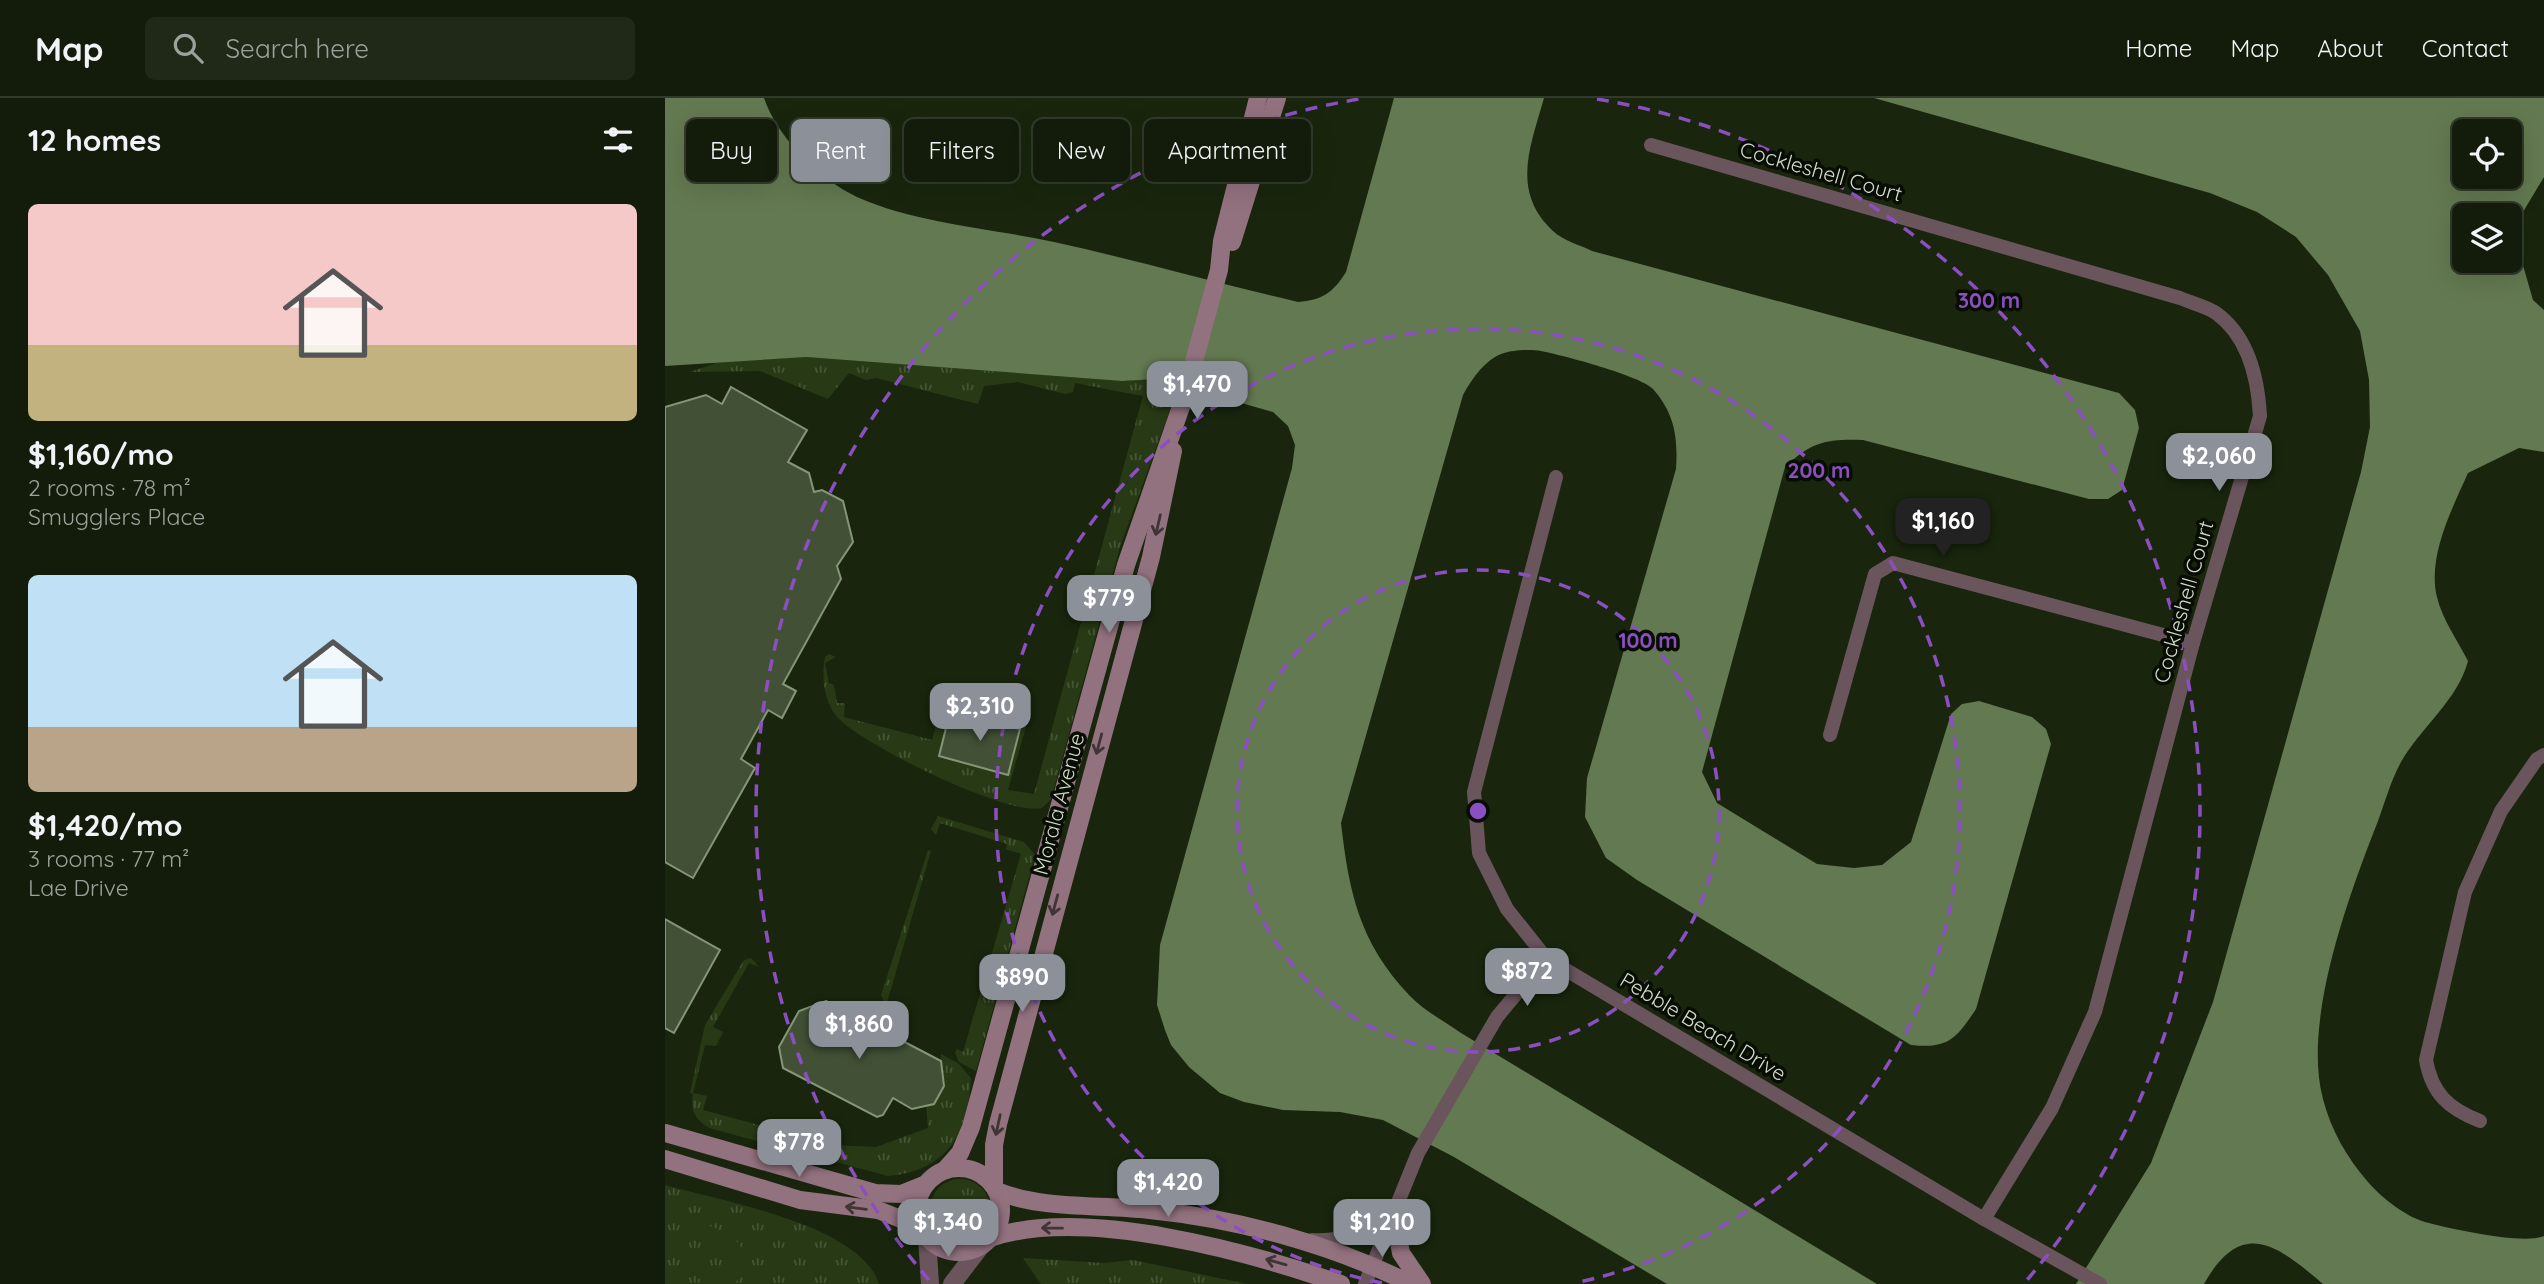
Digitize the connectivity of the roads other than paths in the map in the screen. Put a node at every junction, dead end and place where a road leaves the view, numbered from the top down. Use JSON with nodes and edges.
{"nodes":[{"id":1,"x":1258,"y":98,"type":"edge"},
{"id":2,"x":1277,"y":98,"type":"edge"},
{"id":3,"x":1651,"y":145,"type":"dead end"},
{"id":4,"x":1219,"y":270,"type":"junction"},
{"id":5,"x":1174,"y":433,"type":"junction"},
{"id":6,"x":1556,"y":477,"type":"dead end"},
{"id":7,"x":2193,"y":643,"type":"junction"},
{"id":8,"x":1830,"y":735,"type":"dead end"},
{"id":9,"x":2544,"y":755,"type":"edge"},
{"id":10,"x":1546,"y":958,"type":"junction"},
{"id":11,"x":2480,"y":1121,"type":"dead end"},
{"id":12,"x":665,"y":1133,"type":"edge"},
{"id":13,"x":665,"y":1159,"type":"edge"},
{"id":14,"x":945,"y":1170,"type":"junction"},
{"id":15,"x":926,"y":1184,"type":"junction"},
{"id":16,"x":995,"y":1189,"type":"junction"},
{"id":17,"x":1393,"y":1211,"type":"junction"},
{"id":18,"x":1984,"y":1219,"type":"junction"},
{"id":19,"x":924,"y":1232,"type":"junction"},
{"id":20,"x":1290,"y":1238,"type":"junction"},
{"id":21,"x":986,"y":1242,"type":"junction"},
{"id":22,"x":1371,"y":1266,"type":"junction"},
{"id":23,"x":930,"y":1284,"type":"edge"},
{"id":24,"x":952,"y":1284,"type":"edge"},
{"id":25,"x":1341,"y":1284,"type":"edge"},
{"id":26,"x":1365,"y":1284,"type":"edge"},
{"id":27,"x":1411,"y":1284,"type":"edge"},
{"id":28,"x":1422,"y":1284,"type":"edge"},
{"id":29,"x":2100,"y":1284,"type":"edge"}],
"edges":[{"from":1,"to":4,"type":"main road","name":"Morala Avenue"},
{"from":2,"to":4,"type":"main road","name":"Morala Avenue"},
{"from":3,"to":7,"type":"street","name":"Cockleshell Court"},
{"from":4,"to":5,"type":"main road","name":"Morala Avenue"},
{"from":5,"to":14,"type":"main road","name":"Morala Avenue"},
{"from":5,"to":16,"type":"main road","name":"Morala Avenue","one_way":true},
{"from":6,"to":10,"type":"street","name":"Pebble Beach Drive"},
{"from":7,"to":8,"type":"street"},
{"from":7,"to":18,"type":"street","name":"Cockleshell Court"},
{"from":9,"to":11,"type":"street"},
{"from":10,"to":17,"type":"street"},
{"from":10,"to":18,"type":"street","name":"Pebble Beach Drive"},
{"from":12,"to":15,"type":"main road"},
{"from":19,"to":13,"type":"main road","one_way":true},
{"from":14,"to":15,"type":"main road"},
{"from":14,"to":16,"type":"main road"},
{"from":15,"to":19,"type":"main road"},
{"from":16,"to":20,"type":"main road"},
{"from":16,"to":21,"type":"main road"},
{"from":17,"to":20,"type":"street"},
{"from":17,"to":22,"type":"street"},
{"from":17,"to":28,"type":"main road"},
{"from":18,"to":29,"type":"street","name":"Pebble Beach Drive"},
{"from":19,"to":21,"type":"main road"},
{"from":19,"to":23,"type":"street"},
{"from":20,"to":22,"type":"main road"},
{"from":21,"to":24,"type":"street"},
{"from":25,"to":21,"type":"main road","one_way":true},
{"from":22,"to":26,"type":"street"},
{"from":22,"to":27,"type":"main road"}]}
